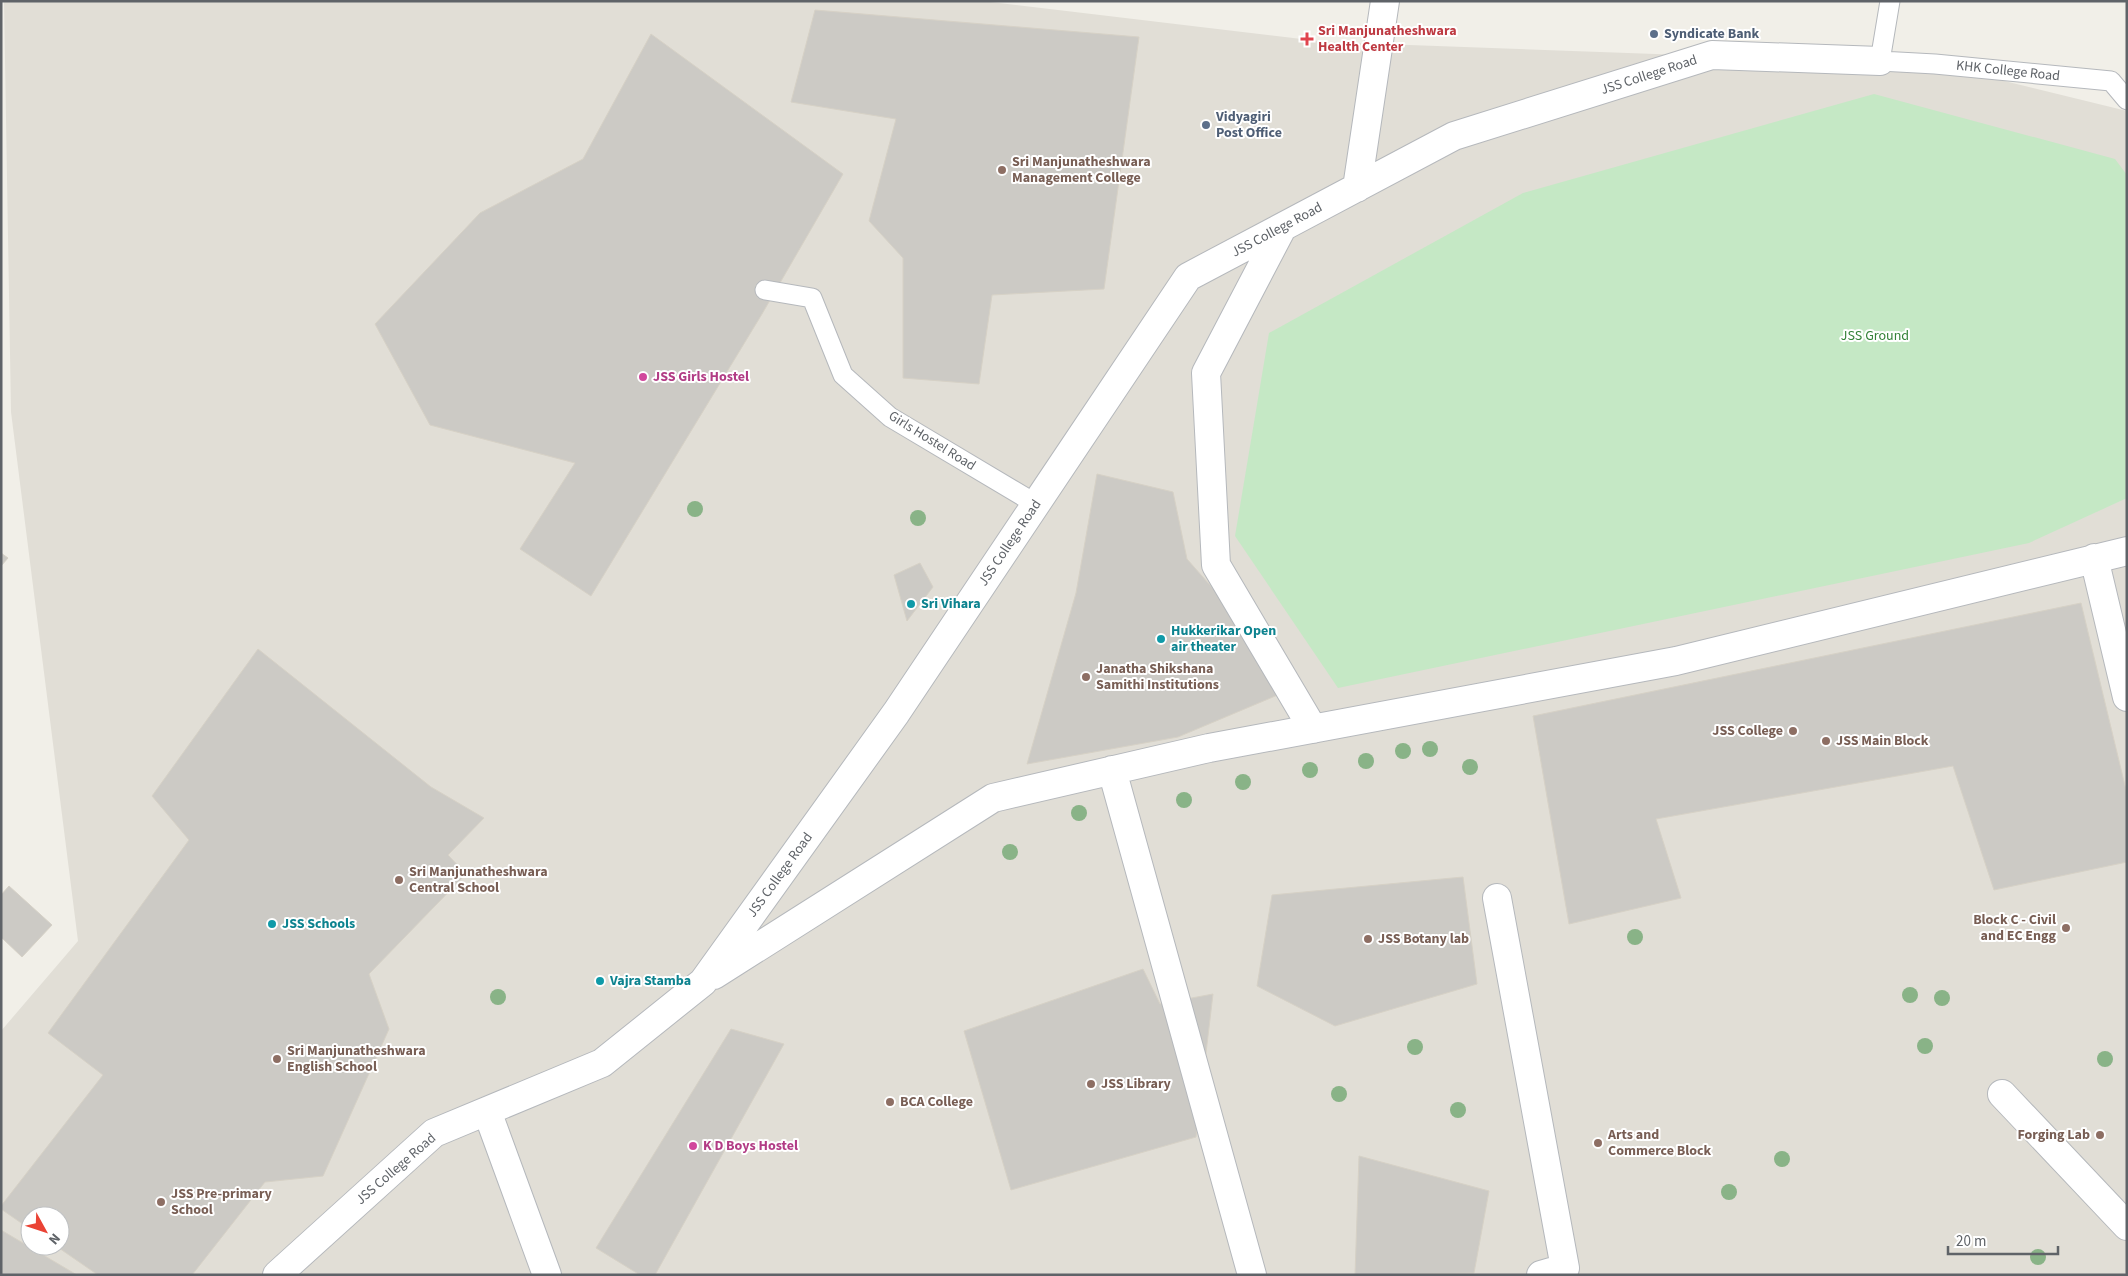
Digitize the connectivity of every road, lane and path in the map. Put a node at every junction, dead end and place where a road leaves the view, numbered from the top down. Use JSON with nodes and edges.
{"nodes":[{"id":1,"x":1384,"y":1,"type":"edge"},
{"id":2,"x":1890,"y":1,"type":"edge"},
{"id":3,"x":1880,"y":61,"type":"junction"},
{"id":4,"x":2127,"y":100,"type":"edge"},
{"id":5,"x":1357,"y":188,"type":"junction"},
{"id":6,"x":1282,"y":228,"type":"junction"},
{"id":7,"x":765,"y":290,"type":"dead end"},
{"id":8,"x":1036,"y":504,"type":"junction"},
{"id":9,"x":2127,"y":550,"type":"edge"},
{"id":10,"x":2094,"y":558,"type":"junction"},
{"id":11,"x":2127,"y":697,"type":"edge"},
{"id":12,"x":1313,"y":729,"type":"junction"},
{"id":13,"x":1112,"y":770,"type":"junction"},
{"id":14,"x":1497,"y":898,"type":"dead end"},
{"id":15,"x":703,"y":982,"type":"junction"},
{"id":16,"x":2002,"y":1094,"type":"dead end"},
{"id":17,"x":487,"y":1111,"type":"junction"},
{"id":18,"x":2127,"y":1226,"type":"edge"},
{"id":19,"x":277,"y":1275,"type":"edge"},
{"id":20,"x":547,"y":1275,"type":"edge"},
{"id":21,"x":1252,"y":1275,"type":"edge"},
{"id":22,"x":1541,"y":1275,"type":"edge"}],
"edges":[{"from":1,"to":5,"type":"street"},
{"from":2,"to":3,"type":"lane"},
{"from":3,"to":4,"type":"lane","name":"KHK College Road"},
{"from":3,"to":5,"type":"street","name":"JSS College Road"},
{"from":5,"to":6,"type":"street","name":"JSS College Road"},
{"from":6,"to":8,"type":"street","name":"JSS College Road"},
{"from":6,"to":12,"type":"street"},
{"from":7,"to":8,"type":"lane","name":"Girls Hostel Road"},
{"from":8,"to":15,"type":"street","name":"JSS College Road"},
{"from":9,"to":10,"type":"street"},
{"from":10,"to":11,"type":"street"},
{"from":10,"to":12,"type":"street"},
{"from":12,"to":13,"type":"street"},
{"from":13,"to":15,"type":"street"},
{"from":13,"to":21,"type":"street"},
{"from":14,"to":22,"type":"street"},
{"from":15,"to":17,"type":"street","name":"JSS College Road"},
{"from":16,"to":18,"type":"street"},
{"from":17,"to":19,"type":"street","name":"JSS College Road"},
{"from":17,"to":20,"type":"street"}]}
